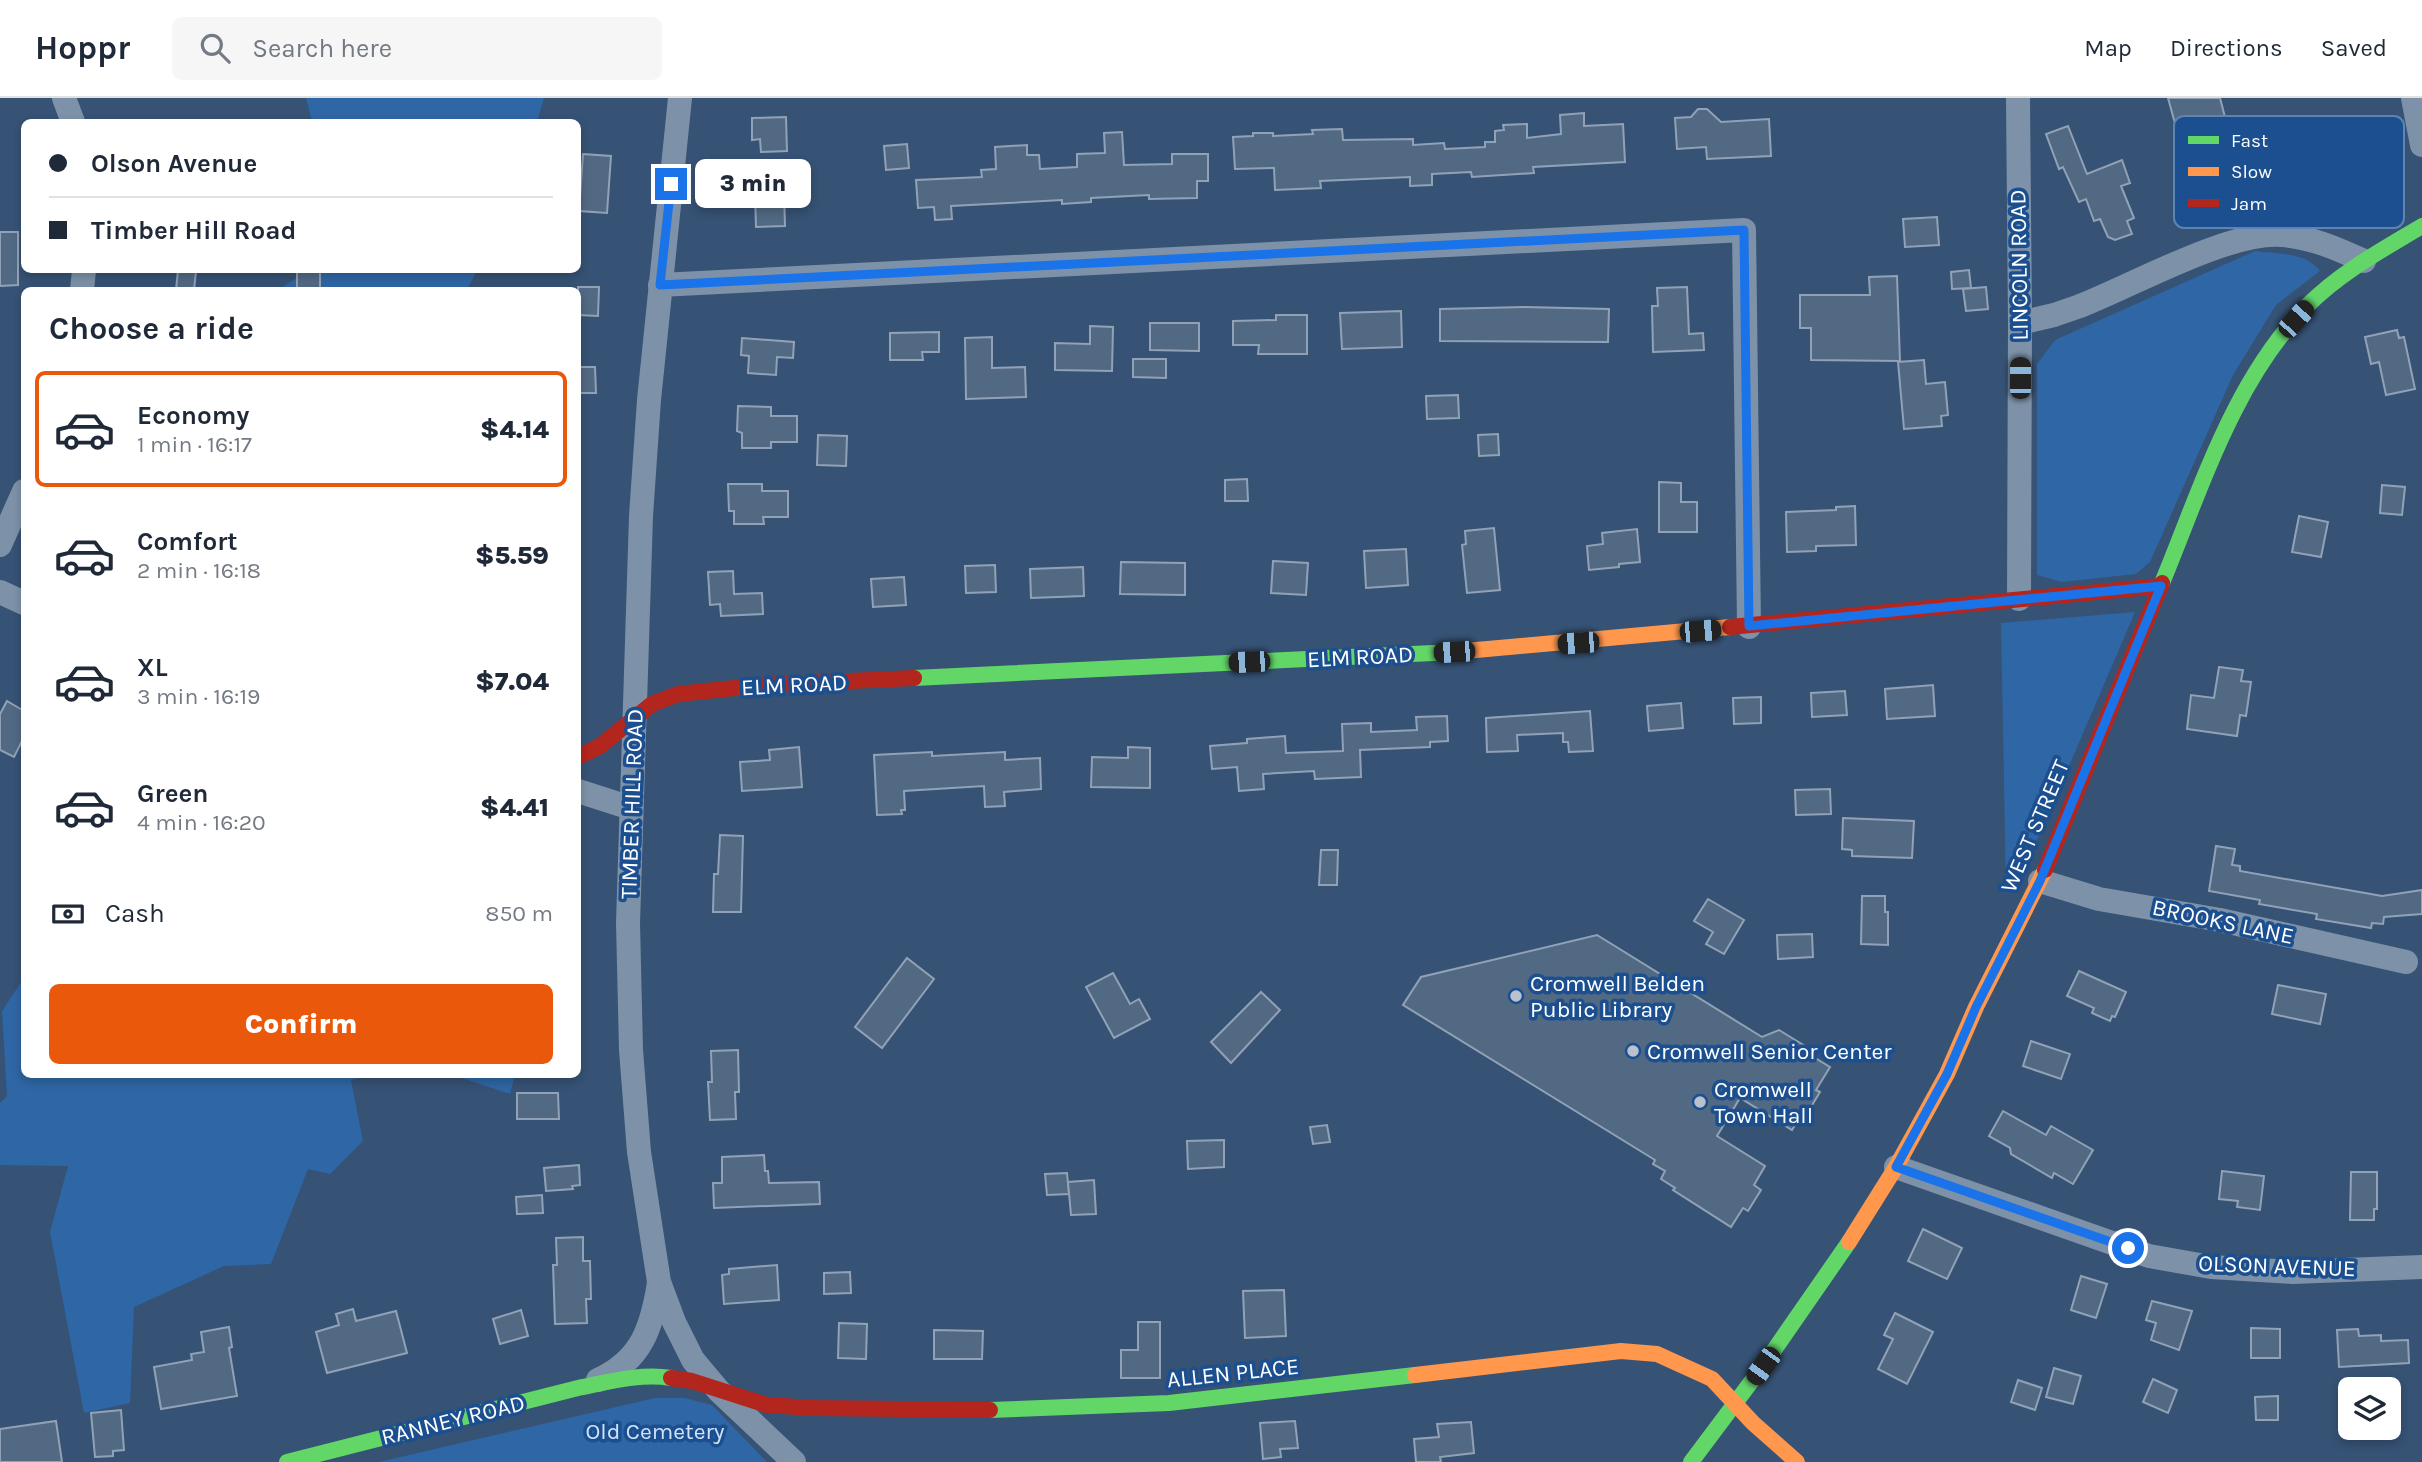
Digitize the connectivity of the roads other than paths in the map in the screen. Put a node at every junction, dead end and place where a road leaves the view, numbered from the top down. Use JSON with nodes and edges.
{"nodes":[{"id":1,"x":64,"y":98,"type":"edge"},
{"id":2,"x":680,"y":98,"type":"edge"},
{"id":3,"x":2018,"y":98,"type":"edge"},
{"id":4,"x":2413,"y":98,"type":"edge"},
{"id":5,"x":72,"y":119,"type":"edge"},
{"id":6,"x":2422,"y":145,"type":"edge"},
{"id":7,"x":2422,"y":226,"type":"edge"},
{"id":8,"x":2364,"y":261,"type":"junction"},
{"id":9,"x":660,"y":285,"type":"junction"},
{"id":10,"x":2020,"y":323,"type":"junction"},
{"id":11,"x":21,"y":498,"type":"edge"},
{"id":12,"x":0,"y":545,"type":"edge"},
{"id":13,"x":2161,"y":586,"type":"junction"},
{"id":14,"x":0,"y":592,"type":"edge"},
{"id":15,"x":2019,"y":599,"type":"junction"},
{"id":16,"x":21,"y":602,"type":"edge"},
{"id":17,"x":1749,"y":626,"type":"junction"},
{"id":18,"x":634,"y":716,"type":"junction"},
{"id":19,"x":581,"y":756,"type":"edge"},
{"id":20,"x":581,"y":792,"type":"edge"},
{"id":21,"x":631,"y":808,"type":"junction"},
{"id":22,"x":2040,"y":881,"type":"junction"},
{"id":23,"x":2406,"y":962,"type":"dead end"},
{"id":24,"x":1896,"y":1167,"type":"junction"},
{"id":25,"x":2422,"y":1267,"type":"edge"},
{"id":26,"x":659,"y":1282,"type":"junction"},
{"id":27,"x":578,"y":1388,"type":"junction"},
{"id":28,"x":719,"y":1391,"type":"junction"},
{"id":29,"x":1736,"y":1404,"type":"junction"},
{"id":30,"x":287,"y":1462,"type":"edge"},
{"id":31,"x":794,"y":1462,"type":"edge"},
{"id":32,"x":1691,"y":1462,"type":"edge"},
{"id":33,"x":1797,"y":1462,"type":"edge"}],
"edges":[{"from":1,"to":5,"type":"street"},
{"from":2,"to":9,"type":"street","name":"TIMBER HILL ROAD"},
{"from":3,"to":10,"type":"street","name":"LINCOLN ROAD"},
{"from":4,"to":6,"type":"street"},
{"from":7,"to":8,"type":"street","name":"WEST STREET"},
{"from":8,"to":10,"type":"street"},
{"from":8,"to":13,"type":"street","name":"WEST STREET"},
{"from":9,"to":17,"type":"street"},
{"from":9,"to":18,"type":"street","name":"TIMBER HILL ROAD"},
{"from":10,"to":15,"type":"street","name":"LINCOLN ROAD"},
{"from":11,"to":12,"type":"street"},
{"from":13,"to":15,"type":"street","name":"ELM ROAD"},
{"from":13,"to":22,"type":"street","name":"WEST STREET"},
{"from":14,"to":16,"type":"street"},
{"from":15,"to":17,"type":"street","name":"ELM ROAD"},
{"from":17,"to":18,"type":"street","name":"ELM ROAD"},
{"from":18,"to":19,"type":"street","name":"ELM ROAD"},
{"from":18,"to":21,"type":"street","name":"TIMBER HILL ROAD"},
{"from":20,"to":21,"type":"street"},
{"from":21,"to":26,"type":"street","name":"TIMBER HILL ROAD"},
{"from":22,"to":23,"type":"street","name":"BROOKS LANE"},
{"from":22,"to":24,"type":"street","name":"WEST STREET"},
{"from":24,"to":25,"type":"street","name":"OLSON AVENUE"},
{"from":24,"to":29,"type":"street","name":"WEST STREET"},
{"from":26,"to":27,"type":"street","name":"RANNEY ROAD"},
{"from":26,"to":28,"type":"street","name":"TIMBER HILL ROAD"},
{"from":27,"to":28,"type":"street","name":"RANNEY ROAD"},
{"from":27,"to":30,"type":"street","name":"RANNEY ROAD"},
{"from":28,"to":29,"type":"street","name":"ALLEN PLACE"},
{"from":28,"to":31,"type":"street","name":"TIMBER HILL ROAD"},
{"from":29,"to":32,"type":"street","name":"WEST STREET"},
{"from":29,"to":33,"type":"street","name":"ALLEN PLACE"}]}
